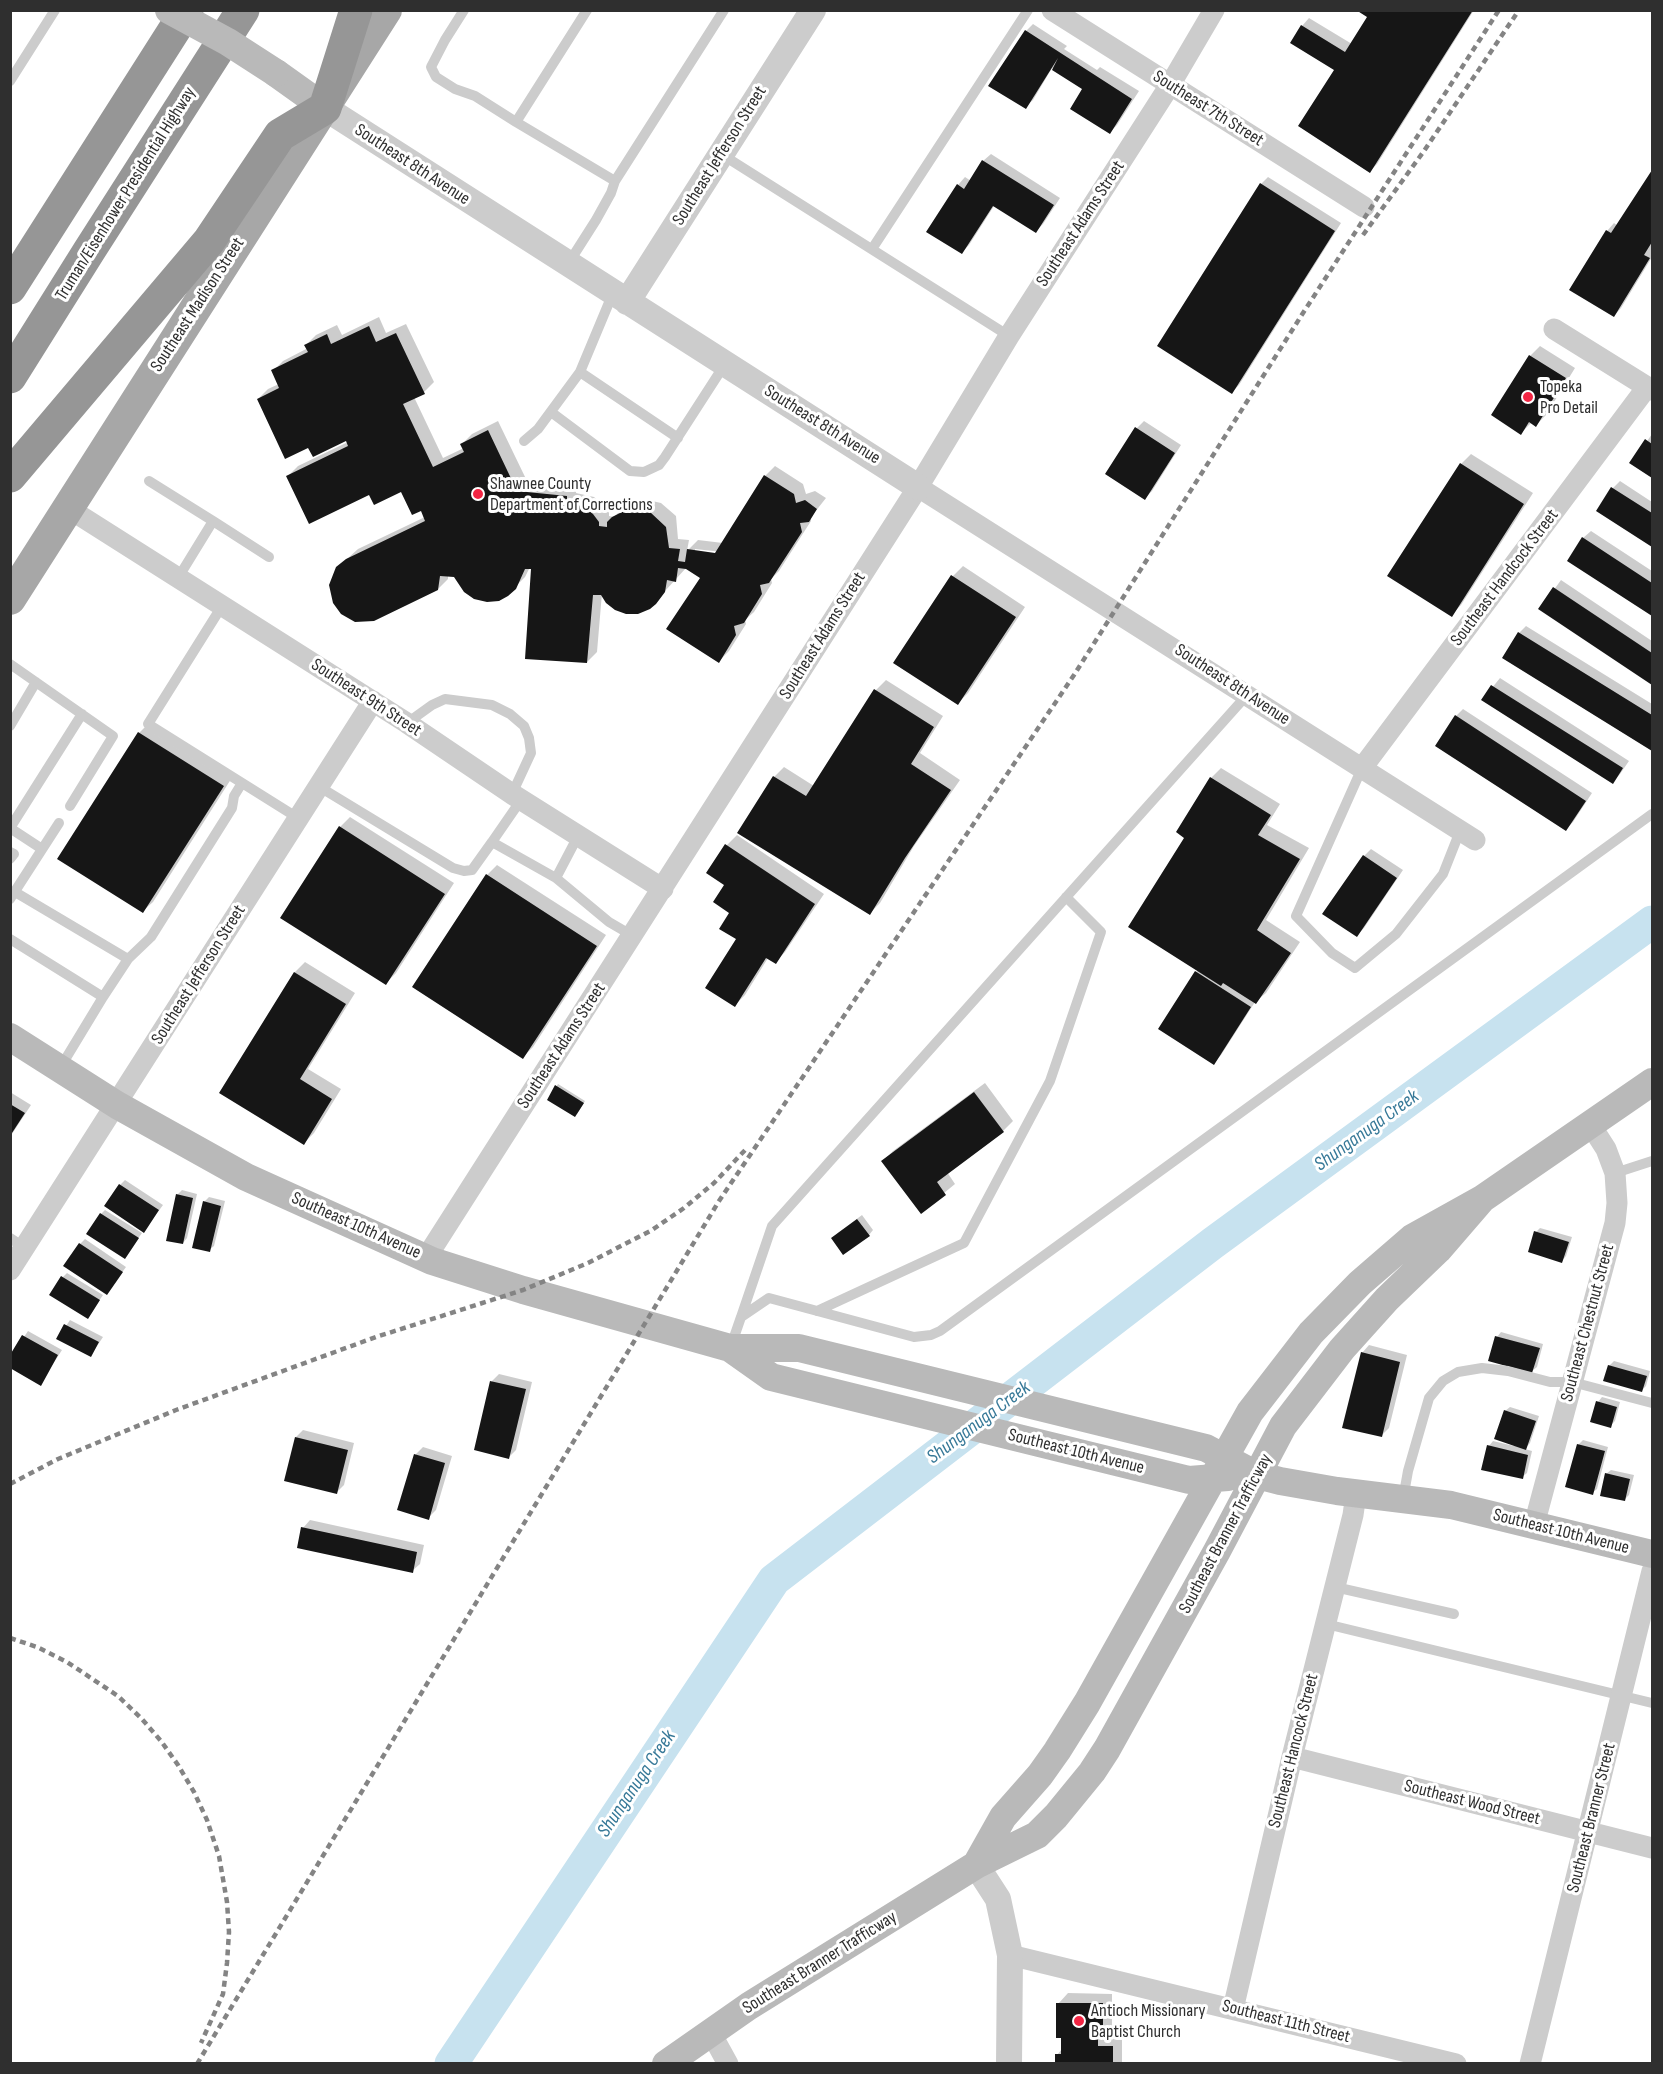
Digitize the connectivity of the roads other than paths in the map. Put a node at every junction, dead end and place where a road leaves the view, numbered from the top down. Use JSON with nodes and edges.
{"nodes":[{"id":1,"x":55,"y":10,"type":"edge"},
{"id":2,"x":169,"y":10,"type":"edge"},
{"id":3,"x":187,"y":10,"type":"edge"},
{"id":4,"x":243,"y":10,"type":"edge"},
{"id":5,"x":356,"y":10,"type":"edge"},
{"id":6,"x":386,"y":10,"type":"edge"},
{"id":7,"x":464,"y":10,"type":"edge"},
{"id":8,"x":587,"y":10,"type":"edge"},
{"id":9,"x":724,"y":10,"type":"edge"},
{"id":10,"x":813,"y":10,"type":"edge"},
{"id":11,"x":1028,"y":10,"type":"edge"},
{"id":12,"x":1052,"y":10,"type":"edge"},
{"id":13,"x":1214,"y":10,"type":"edge"},
{"id":14,"x":10,"y":81,"type":"edge"},
{"id":15,"x":1170,"y":86,"type":"junction"},
{"id":16,"x":325,"y":108,"type":"junction"},
{"id":17,"x":516,"y":122,"type":"junction"},
{"id":18,"x":721,"y":154,"type":"junction"},
{"id":19,"x":615,"y":182,"type":"junction"},
{"id":20,"x":1364,"y":207,"type":"dead end"},
{"id":21,"x":872,"y":249,"type":"junction"},
{"id":22,"x":568,"y":264,"type":"junction"},
{"id":23,"x":10,"y":288,"type":"edge"},
{"id":24,"x":620,"y":298,"type":"junction"},
{"id":25,"x":1554,"y":329,"type":"dead end"},
{"id":26,"x":1009,"y":336,"type":"junction"},
{"id":27,"x":725,"y":364,"type":"junction"},
{"id":28,"x":580,"y":372,"type":"junction"},
{"id":29,"x":10,"y":377,"type":"edge"},
{"id":30,"x":1650,"y":389,"type":"edge"},
{"id":31,"x":551,"y":412,"type":"junction"},
{"id":32,"x":678,"y":438,"type":"junction"},
{"id":33,"x":524,"y":441,"type":"dead end"},
{"id":34,"x":10,"y":476,"type":"edge"},
{"id":35,"x":149,"y":481,"type":"dead end"},
{"id":36,"x":918,"y":487,"type":"junction"},
{"id":37,"x":68,"y":508,"type":"junction"},
{"id":38,"x":213,"y":522,"type":"junction"},
{"id":39,"x":269,"y":557,"type":"dead end"},
{"id":40,"x":178,"y":578,"type":"junction"},
{"id":41,"x":10,"y":599,"type":"edge"},
{"id":42,"x":222,"y":606,"type":"junction"},
{"id":43,"x":10,"y":664,"type":"edge"},
{"id":44,"x":36,"y":682,"type":"junction"},
{"id":45,"x":1247,"y":695,"type":"junction"},
{"id":46,"x":373,"y":701,"type":"junction"},
{"id":47,"x":82,"y":714,"type":"junction"},
{"id":48,"x":407,"y":723,"type":"junction"},
{"id":49,"x":10,"y":726,"type":"edge"},
{"id":50,"x":1362,"y":768,"type":"junction"},
{"id":51,"x":242,"y":783,"type":"junction"},
{"id":52,"x":318,"y":786,"type":"junction"},
{"id":53,"x":516,"y":797,"type":"junction"},
{"id":54,"x":70,"y":806,"type":"dead end"},
{"id":55,"x":1653,"y":814,"type":"edge"},
{"id":56,"x":298,"y":818,"type":"junction"},
{"id":57,"x":59,"y":823,"type":"dead end"},
{"id":58,"x":1467,"y":835,"type":"joint"},
{"id":59,"x":578,"y":836,"type":"junction"},
{"id":60,"x":492,"y":842,"type":"junction"},
{"id":61,"x":42,"y":849,"type":"junction"},
{"id":62,"x":10,"y":852,"type":"edge"},
{"id":63,"x":10,"y":859,"type":"edge"},
{"id":64,"x":556,"y":878,"type":"junction"},
{"id":65,"x":663,"y":889,"type":"junction"},
{"id":66,"x":13,"y":895,"type":"edge"},
{"id":67,"x":1066,"y":897,"type":"junction"},
{"id":68,"x":633,"y":936,"type":"junction"},
{"id":69,"x":10,"y":939,"type":"edge"},
{"id":70,"x":128,"y":958,"type":"junction"},
{"id":71,"x":104,"y":997,"type":"junction"},
{"id":72,"x":10,"y":1037,"type":"edge"},
{"id":73,"x":59,"y":1068,"type":"junction"},
{"id":74,"x":1653,"y":1082,"type":"edge"},
{"id":75,"x":117,"y":1105,"type":"junction"},
{"id":76,"x":1590,"y":1124,"type":"junction"},
{"id":77,"x":1653,"y":1161,"type":"edge"},
{"id":78,"x":1615,"y":1173,"type":"junction"},
{"id":79,"x":1482,"y":1199,"type":"junction"},
{"id":80,"x":18,"y":1243,"type":"edge"},
{"id":81,"x":426,"y":1258,"type":"junction"},
{"id":82,"x":10,"y":1270,"type":"edge"},
{"id":83,"x":817,"y":1311,"type":"junction"},
{"id":84,"x":741,"y":1317,"type":"junction"},
{"id":85,"x":730,"y":1348,"type":"junction"},
{"id":86,"x":1572,"y":1382,"type":"junction"},
{"id":87,"x":1653,"y":1403,"type":"edge"},
{"id":88,"x":1219,"y":1468,"type":"junction"},
{"id":89,"x":1257,"y":1475,"type":"junction"},
{"id":90,"x":1356,"y":1494,"type":"junction"},
{"id":91,"x":1403,"y":1499,"type":"junction"},
{"id":92,"x":1533,"y":1525,"type":"junction"},
{"id":93,"x":1653,"y":1554,"type":"edge"},
{"id":94,"x":1653,"y":1571,"type":"edge"},
{"id":95,"x":1335,"y":1587,"type":"junction"},
{"id":96,"x":1454,"y":1614,"type":"dead end"},
{"id":97,"x":1326,"y":1624,"type":"junction"},
{"id":98,"x":1623,"y":1696,"type":"junction"},
{"id":99,"x":1653,"y":1703,"type":"edge"},
{"id":100,"x":1292,"y":1757,"type":"junction"},
{"id":101,"x":1588,"y":1832,"type":"junction"},
{"id":102,"x":1653,"y":1848,"type":"edge"},
{"id":103,"x":976,"y":1865,"type":"junction"},
{"id":104,"x":1010,"y":1955,"type":"junction"},
{"id":105,"x":1233,"y":2009,"type":"junction"},
{"id":106,"x":711,"y":2033,"type":"junction"},
{"id":107,"x":666,"y":2064,"type":"edge"},
{"id":108,"x":728,"y":2064,"type":"edge"},
{"id":109,"x":1009,"y":2064,"type":"edge"},
{"id":110,"x":1456,"y":2064,"type":"edge"},
{"id":111,"x":1530,"y":2064,"type":"edge"}],
"edges":[{"from":1,"to":14,"type":"lane"},
{"from":2,"to":16,"type":"main road","name":"Southeast 8th Avenue","bridge":true},
{"from":3,"to":23,"type":"highway"},
{"from":4,"to":29,"type":"highway","name":"Truman/Eisenhower Presidential Highway"},
{"from":5,"to":16,"type":"highway"},
{"from":6,"to":16,"type":"main road","name":"Southeast Madison Street"},
{"from":7,"to":17,"type":"lane"},
{"from":8,"to":17,"type":"lane"},
{"from":9,"to":19,"type":"lane"},
{"from":10,"to":18,"type":"street","name":"Southeast Jefferson Street"},
{"from":11,"to":21,"type":"lane"},
{"from":12,"to":15,"type":"street","name":"Southeast 7th Street"},
{"from":13,"to":15,"type":"street","name":"Southeast Adams Street"},
{"from":15,"to":20,"type":"street","name":"Southeast 7th Street"},
{"from":15,"to":26,"type":"street","name":"Southeast Adams Street"},
{"from":16,"to":22,"type":"street","name":"Southeast 8th Avenue"},
{"from":16,"to":34,"type":"highway"},
{"from":16,"to":37,"type":"main road","name":"Southeast Madison Street"},
{"from":17,"to":19,"type":"lane"},
{"from":18,"to":21,"type":"lane"},
{"from":18,"to":24,"type":"street","name":"Southeast Jefferson Street"},
{"from":19,"to":22,"type":"lane"},
{"from":21,"to":26,"type":"lane"},
{"from":22,"to":24,"type":"street","name":"Southeast 8th Avenue"},
{"from":24,"to":27,"type":"street","name":"Southeast 8th Avenue"},
{"from":24,"to":28,"type":"lane"},
{"from":25,"to":30,"type":"street"},
{"from":26,"to":36,"type":"street","name":"Southeast Adams Street"},
{"from":27,"to":32,"type":"lane"},
{"from":27,"to":36,"type":"street","name":"Southeast 8th Avenue"},
{"from":28,"to":31,"type":"lane"},
{"from":28,"to":32,"type":"lane"},
{"from":30,"to":50,"type":"street","name":"Southeast Handcock Street"},
{"from":31,"to":32,"type":"lane"},
{"from":31,"to":33,"type":"lane"},
{"from":35,"to":38,"type":"lane"},
{"from":36,"to":45,"type":"street","name":"Southeast 8th Avenue"},
{"from":36,"to":65,"type":"street","name":"Southeast Adams Street"},
{"from":37,"to":40,"type":"street","name":"Southeast 9th Street"},
{"from":37,"to":41,"type":"main road","name":"Southeast Madison Street"},
{"from":38,"to":39,"type":"lane"},
{"from":38,"to":40,"type":"lane"},
{"from":40,"to":42,"type":"street","name":"Southeast 9th Street"},
{"from":42,"to":46,"type":"street","name":"Southeast 9th Street"},
{"from":42,"to":51,"type":"lane"},
{"from":43,"to":44,"type":"lane"},
{"from":44,"to":47,"type":"lane"},
{"from":44,"to":49,"type":"lane"},
{"from":45,"to":50,"type":"street","name":"Southeast 8th Avenue"},
{"from":45,"to":67,"type":"lane"},
{"from":46,"to":48,"type":"street","name":"Southeast 9th Street"},
{"from":46,"to":52,"type":"street","name":"Southeast Jefferson Street"},
{"from":47,"to":54,"type":"lane"},
{"from":47,"to":61,"type":"lane"},
{"from":48,"to":53,"type":"street","name":"Southeast 9th Street"},
{"from":48,"to":53,"type":"lane"},
{"from":50,"to":58,"type":"street","name":"Southeast 8th Avenue"},
{"from":50,"to":58,"type":"lane"},
{"from":51,"to":56,"type":"lane"},
{"from":51,"to":70,"type":"lane"},
{"from":52,"to":56,"type":"street","name":"Southeast Jefferson Street"},
{"from":52,"to":60,"type":"lane"},
{"from":53,"to":59,"type":"street","name":"Southeast 9th Street"},
{"from":53,"to":60,"type":"lane"},
{"from":55,"to":83,"type":"lane"},
{"from":56,"to":75,"type":"street","name":"Southeast Jefferson Street"},
{"from":57,"to":61,"type":"lane"},
{"from":59,"to":64,"type":"lane"},
{"from":59,"to":65,"type":"street","name":"Southeast 9th Street"},
{"from":60,"to":64,"type":"lane"},
{"from":61,"to":66,"type":"lane"},
{"from":62,"to":63,"type":"lane"},
{"from":64,"to":68,"type":"lane"},
{"from":65,"to":68,"type":"street","name":"Southeast Adams Street"},
{"from":66,"to":70,"type":"lane"},
{"from":67,"to":83,"type":"lane"},
{"from":67,"to":84,"type":"lane"},
{"from":68,"to":81,"type":"street","name":"Southeast Adams Street"},
{"from":69,"to":71,"type":"lane"},
{"from":70,"to":71,"type":"lane"},
{"from":71,"to":73,"type":"lane"},
{"from":72,"to":73,"type":"main road","name":"Southeast 10th Avenue"},
{"from":73,"to":75,"type":"main road","name":"Southeast 10th Avenue"},
{"from":74,"to":76,"type":"main road","name":"Southeast Branner Trafficway"},
{"from":75,"to":80,"type":"street","name":"Southeast Jefferson Street"},
{"from":75,"to":81,"type":"main road","name":"Southeast 10th Avenue"},
{"from":76,"to":78,"type":"street","name":"Southeast Chestnut Street"},
{"from":76,"to":79,"type":"main road","name":"Southeast Branner Trafficway"},
{"from":77,"to":78,"type":"lane"},
{"from":78,"to":86,"type":"street","name":"Southeast Chestnut Street"},
{"from":79,"to":88,"type":"main road","name":"Southeast Branner Trafficway"},
{"from":79,"to":89,"type":"main road","name":"Southeast Branner Trafficway"},
{"from":80,"to":82,"type":"street","name":"Southeast Jefferson Street"},
{"from":81,"to":85,"type":"main road","name":"Southeast 10th Avenue"},
{"from":83,"to":84,"type":"lane"},
{"from":84,"to":85,"type":"lane"},
{"from":85,"to":88,"type":"main road","name":"Southeast 10th Avenue"},
{"from":85,"to":88,"type":"main road","name":"Southeast 10th Avenue"},
{"from":86,"to":87,"type":"lane"},
{"from":86,"to":91,"type":"lane"},
{"from":86,"to":92,"type":"street","name":"Southeast Chestnut Street"},
{"from":88,"to":89,"type":"main road","name":"Southeast 10th Avenue"},
{"from":88,"to":103,"type":"main road","name":"Southeast Branner Trafficway"},
{"from":89,"to":90,"type":"main road","name":"Southeast 10th Avenue"},
{"from":89,"to":103,"type":"main road","name":"Southeast Branner Trafficway"},
{"from":90,"to":91,"type":"main road","name":"Southeast 10th Avenue"},
{"from":90,"to":95,"type":"street","name":"Southeast Hancock Street"},
{"from":91,"to":92,"type":"main road","name":"Southeast 10th Avenue"},
{"from":92,"to":93,"type":"main road","name":"Southeast 10th Avenue"},
{"from":94,"to":98,"type":"street","name":"Southeast Branner Street"},
{"from":95,"to":96,"type":"lane"},
{"from":95,"to":97,"type":"street","name":"Southeast Hancock Street"},
{"from":97,"to":98,"type":"lane"},
{"from":97,"to":100,"type":"street","name":"Southeast Hancock Street"},
{"from":98,"to":99,"type":"lane"},
{"from":98,"to":101,"type":"street","name":"Southeast Branner Street"},
{"from":100,"to":101,"type":"street","name":"Southeast Wood Street"},
{"from":100,"to":105,"type":"street","name":"Southeast Hancock Street"},
{"from":101,"to":102,"type":"street","name":"Southeast Wood Street"},
{"from":101,"to":111,"type":"street","name":"Southeast Branner Street"},
{"from":103,"to":104,"type":"street"},
{"from":103,"to":106,"type":"main road","name":"Southeast Branner Trafficway"},
{"from":104,"to":105,"type":"street","name":"Southeast 11th Street"},
{"from":104,"to":109,"type":"street"},
{"from":105,"to":110,"type":"street","name":"Southeast 11th Street"},
{"from":106,"to":107,"type":"main road","name":"Southeast Branner Trafficway"},
{"from":106,"to":108,"type":"street"}]}
